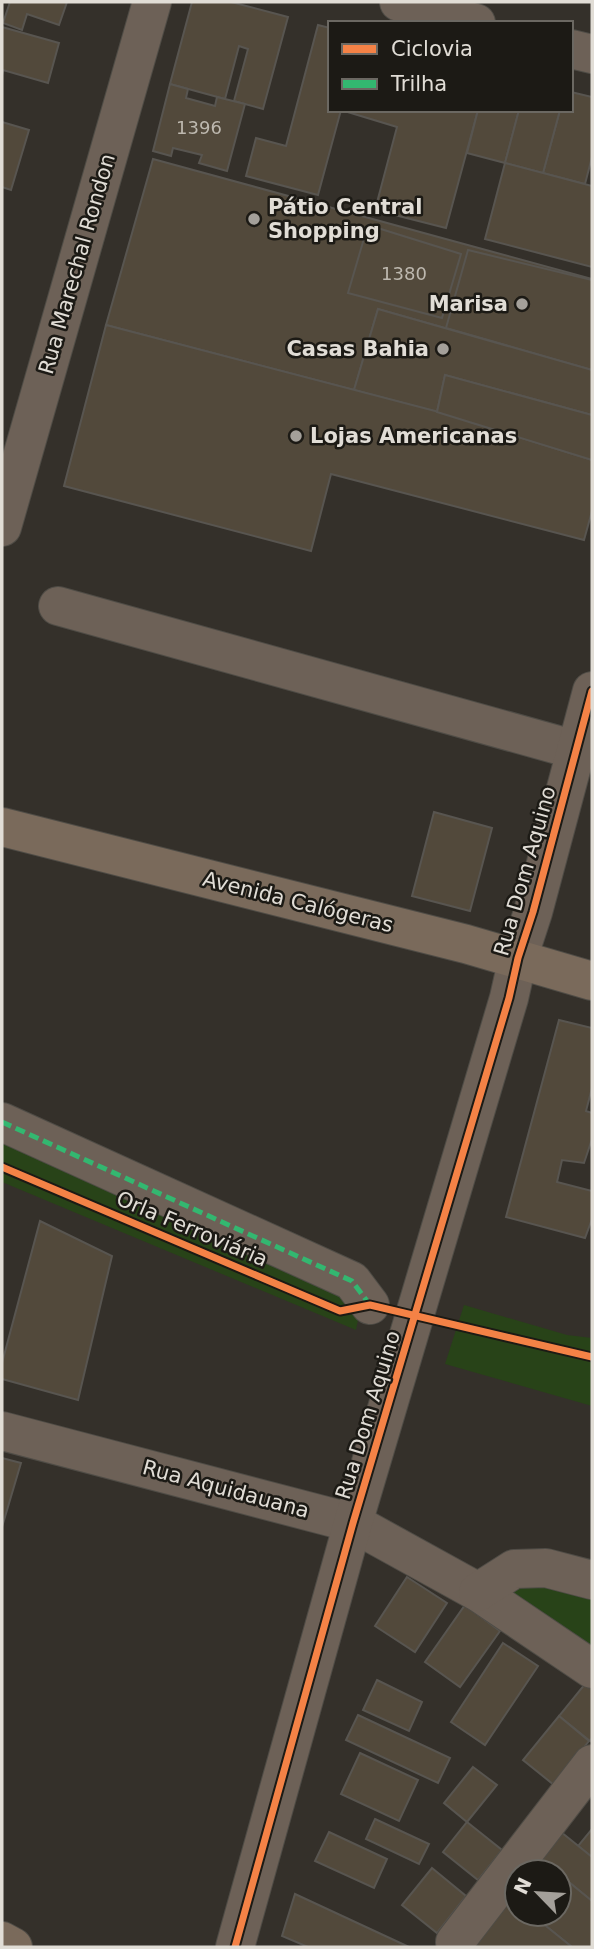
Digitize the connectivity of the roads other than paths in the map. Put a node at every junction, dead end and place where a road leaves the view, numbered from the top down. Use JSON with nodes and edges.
{"nodes":[{"id":1,"x":152,"y":2,"type":"edge"},
{"id":2,"x":399,"y":2,"type":"edge"},
{"id":3,"x":469,"y":21,"type":"edge"},
{"id":4,"x":573,"y":49,"type":"edge"},
{"id":5,"x":592,"y":54,"type":"edge"},
{"id":6,"x":2,"y":527,"type":"edge"},
{"id":7,"x":58,"y":606,"type":"dead end"},
{"id":8,"x":592,"y":691,"type":"edge"},
{"id":9,"x":576,"y":750,"type":"junction"},
{"id":10,"x":2,"y":827,"type":"edge"},
{"id":11,"x":518,"y":958,"type":"junction"},
{"id":12,"x":592,"y":981,"type":"edge"},
{"id":13,"x":2,"y":1122,"type":"edge"},
{"id":14,"x":370,"y":1305,"type":"dead end"},
{"id":15,"x":2,"y":1431,"type":"edge"},
{"id":16,"x":354,"y":1522,"type":"junction"},
{"id":17,"x":592,"y":1580,"type":"edge"},
{"id":18,"x":478,"y":1591,"type":"junction"},
{"id":19,"x":592,"y":1669,"type":"edge"},
{"id":20,"x":592,"y":1764,"type":"edge"},
{"id":21,"x":2,"y":1941,"type":"edge"},
{"id":22,"x":455,"y":1942,"type":"dead end"},
{"id":23,"x":13,"y":1947,"type":"edge"},
{"id":24,"x":235,"y":1947,"type":"edge"}],
"edges":[{"from":1,"to":6,"type":"street","name":"Rua Marechal Rondon"},
{"from":2,"to":3,"type":"street"},
{"from":4,"to":5,"type":"street"},
{"from":7,"to":9,"type":"street"},
{"from":8,"to":9,"type":"street","name":"Rua Dom Aquino"},
{"from":9,"to":11,"type":"street","name":"Rua Dom Aquino"},
{"from":10,"to":11,"type":"main road","name":"Avenida Calógeras"},
{"from":11,"to":12,"type":"main road","name":"Avenida Calógeras"},
{"from":11,"to":16,"type":"street","name":"Rua Dom Aquino"},
{"from":13,"to":14,"type":"street","name":"Orla Ferroviária"},
{"from":15,"to":16,"type":"street","name":"Rua Aquidauana"},
{"from":16,"to":18,"type":"street","name":"Rua Aquidauana"},
{"from":16,"to":24,"type":"street","name":"Rua Dom Aquino"},
{"from":17,"to":18,"type":"street"},
{"from":18,"to":19,"type":"street","name":"Rua Aquidauana"},
{"from":20,"to":22,"type":"street"},
{"from":21,"to":23,"type":"main road"}]}
